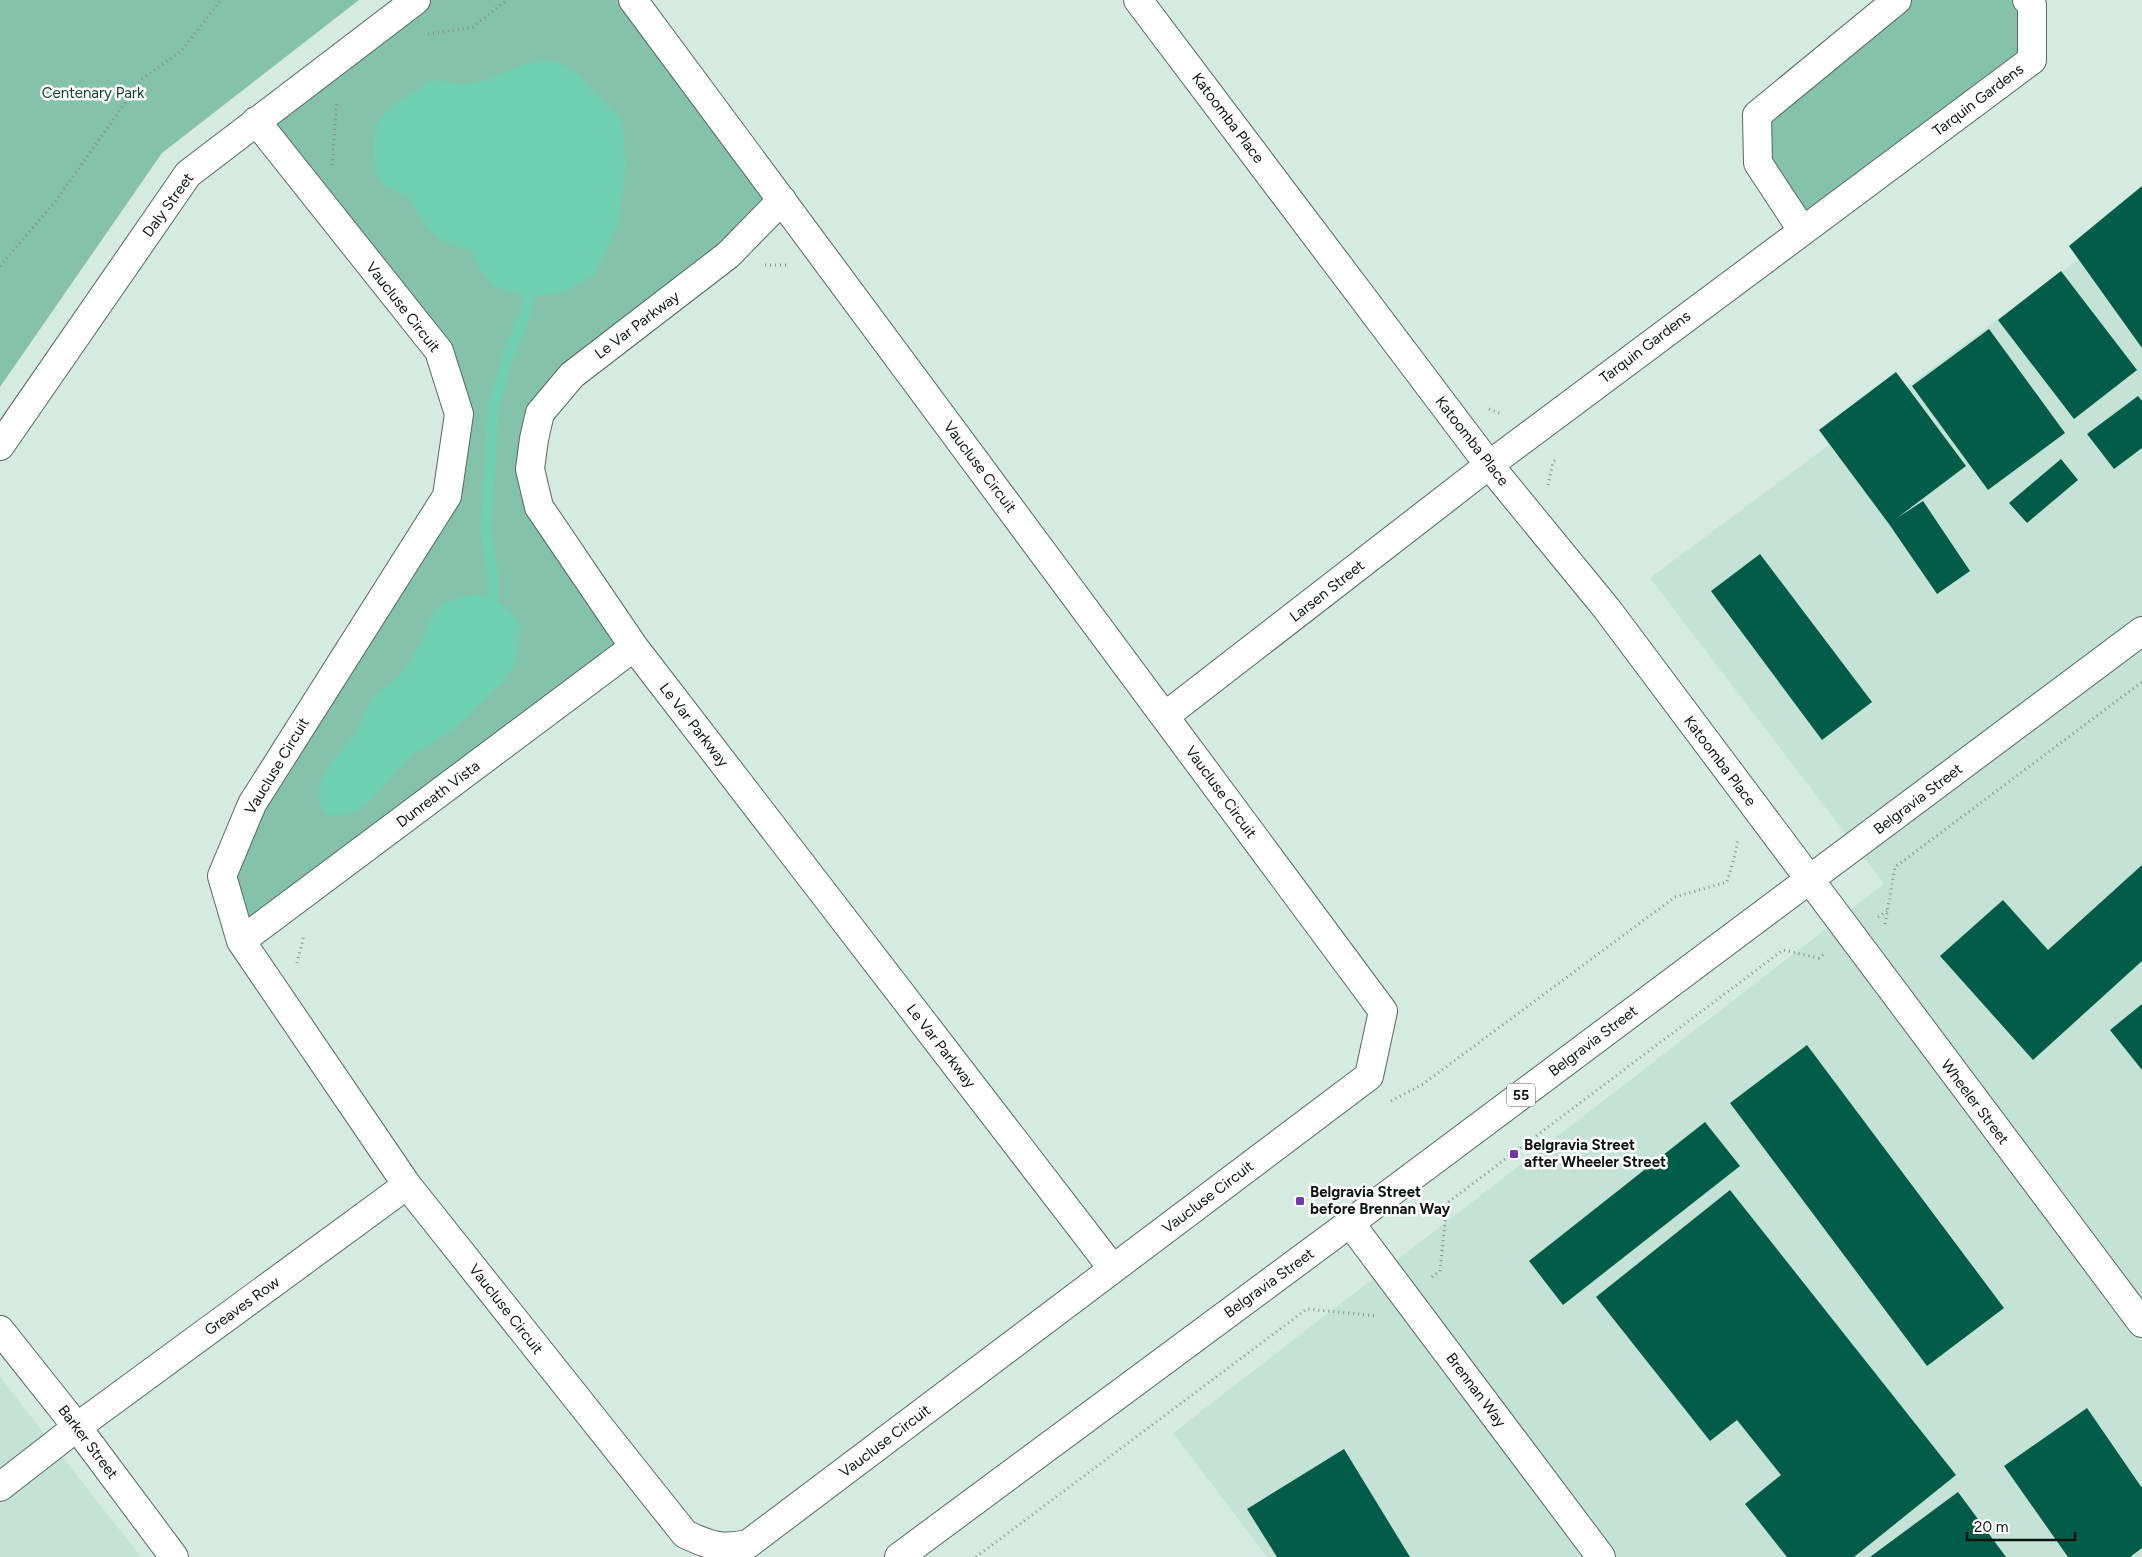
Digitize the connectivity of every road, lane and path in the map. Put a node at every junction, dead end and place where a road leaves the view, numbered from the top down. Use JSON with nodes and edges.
{"nodes":[{"id":1,"x":221,"y":0,"type":"edge"},
{"id":2,"x":416,"y":0,"type":"edge"},
{"id":3,"x":633,"y":0,"type":"edge"},
{"id":4,"x":1138,"y":0,"type":"edge"},
{"id":5,"x":1897,"y":0,"type":"edge"},
{"id":6,"x":2027,"y":0,"type":"edge"},
{"id":7,"x":338,"y":95,"type":"dead end"},
{"id":8,"x":256,"y":121,"type":"junction"},
{"id":9,"x":332,"y":167,"type":"dead end"},
{"id":10,"x":782,"y":200,"type":"junction"},
{"id":11,"x":1802,"y":230,"type":"junction"},
{"id":12,"x":0,"y":266,"type":"edge"},
{"id":13,"x":1484,"y":406,"type":"dead end"},
{"id":14,"x":1510,"y":415,"type":"dead end"},
{"id":15,"x":0,"y":446,"type":"edge"},
{"id":16,"x":1562,"y":452,"type":"dead end"},
{"id":17,"x":1489,"y":465,"type":"junction"},
{"id":18,"x":1548,"y":489,"type":"dead end"},
{"id":19,"x":2142,"y":631,"type":"edge"},
{"id":20,"x":634,"y":647,"type":"junction"},
{"id":21,"x":2142,"y":682,"type":"edge"},
{"id":22,"x":1165,"y":716,"type":"junction"},
{"id":23,"x":1748,"y":798,"type":"junction"},
{"id":24,"x":1809,"y":880,"type":"junction"},
{"id":25,"x":302,"y":896,"type":"junction"},
{"id":26,"x":1887,"y":911,"type":"junction"},
{"id":27,"x":1883,"y":932,"type":"dead end"},
{"id":28,"x":1851,"y":936,"type":"junction"},
{"id":29,"x":241,"y":941,"type":"junction"},
{"id":30,"x":297,"y":967,"type":"dead end"},
{"id":31,"x":1385,"y":1105,"type":"dead end"},
{"id":32,"x":407,"y":1185,"type":"junction"},
{"id":33,"x":1350,"y":1223,"type":"junction"},
{"id":34,"x":1113,"y":1269,"type":"junction"},
{"id":35,"x":1405,"y":1296,"type":"junction"},
{"id":36,"x":2142,"y":1323,"type":"edge"},
{"id":37,"x":0,"y":1330,"type":"edge"},
{"id":38,"x":78,"y":1427,"type":"junction"},
{"id":39,"x":0,"y":1487,"type":"edge"},
{"id":40,"x":174,"y":1557,"type":"edge"},
{"id":41,"x":899,"y":1557,"type":"edge"},
{"id":42,"x":976,"y":1557,"type":"edge"},
{"id":43,"x":1601,"y":1557,"type":"edge"}],
"edges":[{"from":1,"to":12,"type":"path"},
{"from":2,"to":8,"type":"street","name":"Daly Street"},
{"from":3,"to":10,"type":"street","name":"Vaucluse Circuit"},
{"from":4,"to":17,"type":"street","name":"Katoomba Place"},
{"from":5,"to":11,"type":"street"},
{"from":6,"to":11,"type":"street","name":"Tarquin Gardens"},
{"from":7,"to":9,"type":"path"},
{"from":8,"to":15,"type":"street","name":"Daly Street"},
{"from":8,"to":29,"type":"street","name":"Vaucluse Circuit"},
{"from":10,"to":20,"type":"street","name":"Le Var Parkway"},
{"from":10,"to":22,"type":"street","name":"Vaucluse Circuit"},
{"from":11,"to":17,"type":"street","name":"Tarquin Gardens"},
{"from":13,"to":14,"type":"path"},
{"from":16,"to":18,"type":"path"},
{"from":17,"to":22,"type":"street","name":"Larsen Street"},
{"from":17,"to":23,"type":"street","name":"Katoomba Place"},
{"from":19,"to":24,"type":"street","name":"Belgravia Street","number":"55"},
{"from":20,"to":25,"type":"street","name":"Dunreath Vista"},
{"from":20,"to":34,"type":"street","name":"Le Var Parkway"},
{"from":21,"to":26,"type":"path"},
{"from":22,"to":34,"type":"street","name":"Vaucluse Circuit"},
{"from":23,"to":24,"type":"street","name":"Katoomba Place"},
{"from":23,"to":31,"type":"path"},
{"from":24,"to":28,"type":"street","name":"Wheeler Street"},
{"from":24,"to":33,"type":"street","name":"Belgravia Street","number":"55"},
{"from":25,"to":29,"type":"street","name":"Dunreath Vista"},
{"from":25,"to":30,"type":"path"},
{"from":26,"to":27,"type":"path"},
{"from":26,"to":28,"type":"path"},
{"from":28,"to":35,"type":"path"},
{"from":28,"to":36,"type":"street","name":"Wheeler Street"},
{"from":29,"to":32,"type":"street","name":"Vaucluse Circuit"},
{"from":32,"to":34,"type":"street","name":"Vaucluse Circuit"},
{"from":32,"to":38,"type":"street","name":"Greaves Row"},
{"from":33,"to":35,"type":"street","name":"Brennan Way"},
{"from":33,"to":41,"type":"street","name":"Belgravia Street","number":"55"},
{"from":35,"to":42,"type":"path"},
{"from":35,"to":43,"type":"street","name":"Brennan Way"},
{"from":37,"to":38,"type":"street","name":"Barker Street"},
{"from":38,"to":39,"type":"street","name":"Greaves Row"},
{"from":38,"to":40,"type":"street","name":"Barker Street"}]}
